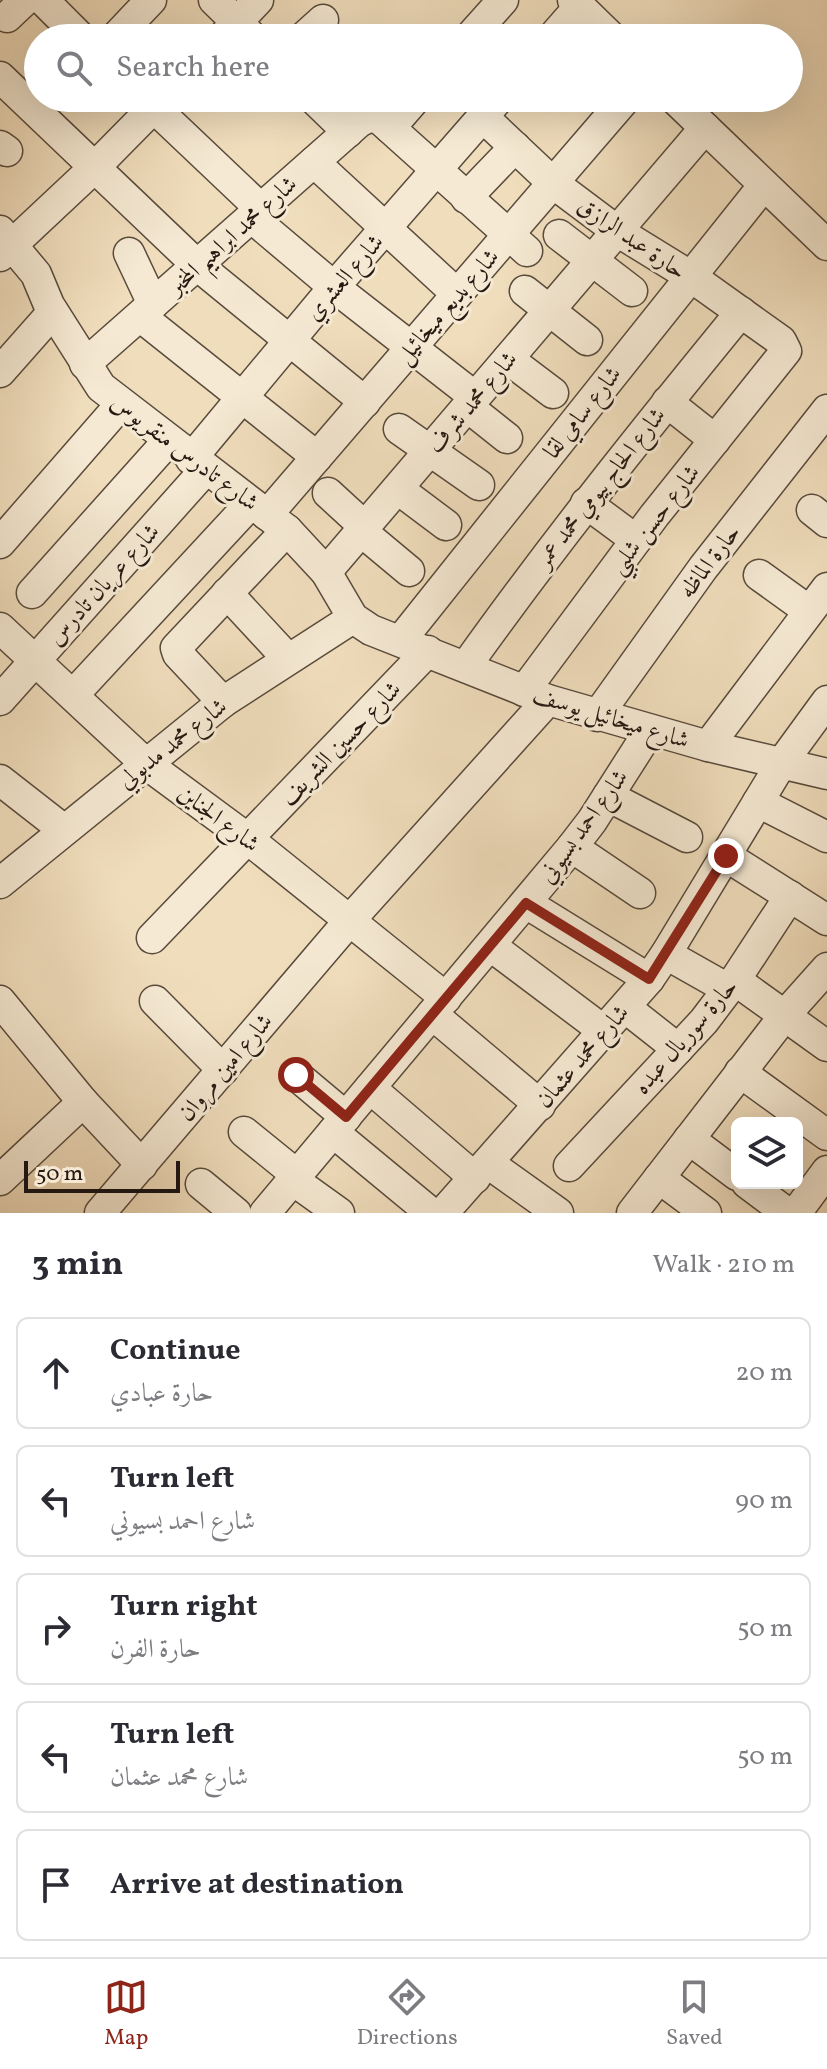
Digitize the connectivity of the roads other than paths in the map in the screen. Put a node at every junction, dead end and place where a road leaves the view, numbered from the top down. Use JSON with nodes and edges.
{"nodes":[{"id":1,"x":43,"y":0,"type":"edge"},
{"id":2,"x":151,"y":0,"type":"edge"},
{"id":3,"x":214,"y":0,"type":"edge"},
{"id":4,"x":258,"y":0,"type":"edge"},
{"id":5,"x":576,"y":3,"type":"edge"},
{"id":6,"x":67,"y":24,"type":"edge"},
{"id":7,"x":128,"y":24,"type":"edge"},
{"id":8,"x":231,"y":24,"type":"edge"},
{"id":9,"x":243,"y":24,"type":"edge"},
{"id":10,"x":562,"y":24,"type":"edge"},
{"id":11,"x":598,"y":24,"type":"edge"},
{"id":12,"x":4,"y":91,"type":"edge"},
{"id":13,"x":24,"y":108,"type":"edge"},
{"id":14,"x":29,"y":112,"type":"edge"},
{"id":15,"x":144,"y":112,"type":"edge"},
{"id":16,"x":164,"y":112,"type":"edge"},
{"id":17,"x":327,"y":112,"type":"edge"},
{"id":18,"x":400,"y":112,"type":"edge"},
{"id":19,"x":487,"y":112,"type":"edge"},
{"id":20,"x":494,"y":112,"type":"edge"},
{"id":21,"x":614,"y":112,"type":"edge"},
{"id":22,"x":688,"y":112,"type":"edge"},
{"id":23,"x":386,"y":124,"type":"junction"},
{"id":24,"x":705,"y":128,"type":"junction"},
{"id":25,"x":348,"y":132,"type":"junction"},
{"id":26,"x":515,"y":147,"type":"junction"},
{"id":27,"x":314,"y":162,"type":"junction"},
{"id":28,"x":95,"y":167,"type":"junction"},
{"id":29,"x":436,"y":170,"type":"junction"},
{"id":30,"x":553,"y":183,"type":"junction"},
{"id":31,"x":764,"y":185,"type":"junction"},
{"id":32,"x":466,"y":198,"type":"junction"},
{"id":33,"x":256,"y":213,"type":"junction"},
{"id":34,"x":386,"y":228,"type":"junction"},
{"id":35,"x":617,"y":231,"type":"junction"},
{"id":36,"x":559,"y":235,"type":"dead end"},
{"id":37,"x":517,"y":243,"type":"junction"},
{"id":38,"x":4,"y":244,"type":"edge"},
{"id":39,"x":827,"y":245,"type":"edge"},
{"id":40,"x":129,"y":253,"type":"dead end"},
{"id":41,"x":592,"y":260,"type":"junction"},
{"id":42,"x":197,"y":265,"type":"junction"},
{"id":43,"x":690,"y":276,"type":"junction"},
{"id":44,"x":334,"y":287,"type":"junction"},
{"id":45,"x":525,"y":291,"type":"dead end"},
{"id":46,"x":632,"y":291,"type":"dead end"},
{"id":47,"x":457,"y":294,"type":"junction"},
{"id":48,"x":147,"y":310,"type":"junction"},
{"id":49,"x":549,"y":311,"type":"junction"},
{"id":50,"x":53,"y":312,"type":"junction"},
{"id":51,"x":741,"y":312,"type":"junction"},
{"id":52,"x":587,"y":340,"type":"dead end"},
{"id":53,"x":289,"y":342,"type":"junction"},
{"id":54,"x":411,"y":348,"type":"junction"},
{"id":55,"x":786,"y":351,"type":"joint"},
{"id":56,"x":508,"y":359,"type":"junction"},
{"id":57,"x":85,"y":364,"type":"junction"},
{"id":58,"x":0,"y":372,"type":"edge"},
{"id":59,"x":553,"y":393,"type":"dead end"},
{"id":60,"x":242,"y":400,"type":"junction"},
{"id":61,"x":365,"y":402,"type":"junction"},
{"id":62,"x":472,"y":402,"type":"junction"},
{"id":63,"x":667,"y":402,"type":"junction"},
{"id":64,"x":121,"y":404,"type":"junction"},
{"id":65,"x":827,"y":410,"type":"edge"},
{"id":66,"x":399,"y":429,"type":"dead end"},
{"id":67,"x":507,"y":438,"type":"dead end"},
{"id":68,"x":715,"y":440,"type":"junction"},
{"id":69,"x":430,"y":450,"type":"junction"},
{"id":70,"x":188,"y":456,"type":"junction"},
{"id":71,"x":317,"y":457,"type":"junction"},
{"id":72,"x":479,"y":485,"type":"dead end"},
{"id":73,"x":398,"y":489,"type":"junction"},
{"id":74,"x":328,"y":493,"type":"dead end"},
{"id":75,"x":586,"y":503,"type":"junction"},
{"id":76,"x":268,"y":516,"type":"junction"},
{"id":77,"x":446,"y":525,"type":"dead end"},
{"id":78,"x":363,"y":529,"type":"junction"},
{"id":79,"x":636,"y":540,"type":"junction"},
{"id":80,"x":0,"y":543,"type":"edge"},
{"id":81,"x":409,"y":571,"type":"dead end"},
{"id":82,"x":326,"y":572,"type":"junction"},
{"id":83,"x":759,"y":575,"type":"dead end"},
{"id":84,"x":32,"y":593,"type":"dead end"},
{"id":85,"x":227,"y":593,"type":"junction"},
{"id":86,"x":818,"y":600,"type":"edge"},
{"id":87,"x":353,"y":618,"type":"junction"},
{"id":88,"x":0,"y":628,"type":"edge"},
{"id":89,"x":414,"y":646,"type":"junction"},
{"id":90,"x":288,"y":659,"type":"junction"},
{"id":91,"x":36,"y":660,"type":"junction"},
{"id":92,"x":466,"y":666,"type":"junction"},
{"id":93,"x":73,"y":695,"type":"junction"},
{"id":94,"x":536,"y":696,"type":"junction"},
{"id":95,"x":0,"y":700,"type":"edge"},
{"id":96,"x":827,"y":701,"type":"edge"},
{"id":97,"x":223,"y":702,"type":"junction"},
{"id":98,"x":597,"y":716,"type":"junction"},
{"id":99,"x":650,"y":730,"type":"junction"},
{"id":100,"x":708,"y":746,"type":"junction"},
{"id":101,"x":145,"y":763,"type":"junction"},
{"id":102,"x":781,"y":764,"type":"junction"},
{"id":103,"x":827,"y":774,"type":"edge"},
{"id":104,"x":0,"y":780,"type":"edge"},
{"id":105,"x":608,"y":796,"type":"junction"},
{"id":106,"x":758,"y":802,"type":"junction"},
{"id":107,"x":64,"y":830,"type":"junction"},
{"id":108,"x":687,"y":837,"type":"dead end"},
{"id":109,"x":827,"y":837,"type":"edge"},
{"id":110,"x":248,"y":839,"type":"junction"},
{"id":111,"x":572,"y":847,"type":"junction"},
{"id":112,"x":726,"y":856,"type":"junction"},
{"id":113,"x":0,"y":883,"type":"edge"},
{"id":114,"x":640,"y":893,"type":"dead end"},
{"id":115,"x":790,"y":896,"type":"junction"},
{"id":116,"x":526,"y":903,"type":"junction"},
{"id":117,"x":350,"y":920,"type":"junction"},
{"id":118,"x":827,"y":920,"type":"edge"},
{"id":119,"x":152,"y":938,"type":"dead end"},
{"id":120,"x":491,"y":946,"type":"junction"},
{"id":121,"x":666,"y":954,"type":"junction"},
{"id":122,"x":827,"y":968,"type":"edge"},
{"id":123,"x":649,"y":979,"type":"junction"},
{"id":124,"x":732,"y":984,"type":"junction"},
{"id":125,"x":155,"y":1001,"type":"dead end"},
{"id":126,"x":1,"y":1004,"type":"edge"},
{"id":127,"x":439,"y":1006,"type":"junction"},
{"id":128,"x":626,"y":1008,"type":"junction"},
{"id":129,"x":785,"y":1015,"type":"junction"},
{"id":130,"x":604,"y":1031,"type":"junction"},
{"id":131,"x":827,"y":1045,"type":"edge"},
{"id":132,"x":678,"y":1049,"type":"junction"},
{"id":133,"x":223,"y":1070,"type":"junction"},
{"id":134,"x":740,"y":1072,"type":"junction"},
{"id":135,"x":296,"y":1075,"type":"dead end"},
{"id":136,"x":370,"y":1088,"type":"junction"},
{"id":137,"x":83,"y":1102,"type":"junction"},
{"id":138,"x":540,"y":1105,"type":"junction"},
{"id":139,"x":340,"y":1124,"type":"junction"},
{"id":140,"x":244,"y":1132,"type":"dead end"},
{"id":141,"x":827,"y":1135,"type":"edge"},
{"id":142,"x":689,"y":1139,"type":"junction"},
{"id":143,"x":142,"y":1165,"type":"junction"},
{"id":144,"x":569,"y":1166,"type":"dead end"},
{"id":145,"x":731,"y":1170,"type":"edge"},
{"id":146,"x":481,"y":1171,"type":"junction"},
{"id":147,"x":827,"y":1171,"type":"edge"},
{"id":148,"x":295,"y":1177,"type":"junction"},
{"id":149,"x":659,"y":1178,"type":"junction"},
{"id":150,"x":0,"y":1180,"type":"edge"},
{"id":151,"x":201,"y":1184,"type":"dead end"},
{"id":152,"x":755,"y":1189,"type":"edge"},
{"id":153,"x":100,"y":1213,"type":"edge"},
{"id":154,"x":236,"y":1213,"type":"edge"},
{"id":155,"x":265,"y":1213,"type":"edge"},
{"id":156,"x":339,"y":1213,"type":"edge"},
{"id":157,"x":431,"y":1213,"type":"edge"},
{"id":158,"x":443,"y":1213,"type":"edge"},
{"id":159,"x":557,"y":1213,"type":"edge"},
{"id":160,"x":632,"y":1213,"type":"edge"},
{"id":161,"x":706,"y":1213,"type":"edge"},
{"id":162,"x":787,"y":1213,"type":"edge"},
{"id":163,"x":796,"y":1213,"type":"edge"}],
"edges":[{"from":1,"to":6,"type":"street"},
{"from":2,"to":7,"type":"street"},
{"from":3,"to":8,"type":"street"},
{"from":4,"to":9,"type":"street"},
{"from":5,"to":10,"type":"street"},
{"from":5,"to":11,"type":"street"},
{"from":12,"to":13,"type":"street"},
{"from":14,"to":28,"type":"street"},
{"from":15,"to":28,"type":"street"},
{"from":16,"to":33,"type":"street"},
{"from":17,"to":25,"type":"street"},
{"from":18,"to":23,"type":"street"},
{"from":19,"to":29,"type":"street","name":"شارع العشري"},
{"from":20,"to":26,"type":"street","name":"حارة عبد الرازق"},
{"from":21,"to":30,"type":"street","name":"شارع بديع ميخائيل"},
{"from":22,"to":24,"type":"street"},
{"from":23,"to":25,"type":"street","name":"شارع محمد ابراهيم المخبر"},
{"from":23,"to":29,"type":"street"},
{"from":24,"to":31,"type":"street"},
{"from":24,"to":35,"type":"street","name":"شارع محمد شرف"},
{"from":25,"to":27,"type":"street","name":"شارع محمد ابراهيم المخبر"},
{"from":26,"to":30,"type":"street","name":"حارة عبد الرازق"},
{"from":26,"to":32,"type":"street"},
{"from":27,"to":33,"type":"street","name":"شارع محمد ابراهيم المخبر"},
{"from":27,"to":34,"type":"street"},
{"from":28,"to":38,"type":"street"},
{"from":28,"to":42,"type":"street"},
{"from":29,"to":32,"type":"street"},
{"from":29,"to":34,"type":"street","name":"شارع العشري"},
{"from":30,"to":35,"type":"street","name":"حارة عبد الرازق"},
{"from":30,"to":37,"type":"street","name":"شارع بديع ميخائيل"},
{"from":31,"to":39,"type":"street"},
{"from":31,"to":43,"type":"street","name":"شارع سامي لقا"},
{"from":32,"to":37,"type":"street"},
{"from":33,"to":42,"type":"street","name":"شارع محمد ابراهيم المخبر"},
{"from":33,"to":44,"type":"street"},
{"from":34,"to":44,"type":"street","name":"شارع العشري"},
{"from":34,"to":47,"type":"street"},
{"from":35,"to":41,"type":"street","name":"شارع محمد شرف"},
{"from":35,"to":43,"type":"street","name":"حارة عبد الرازق"},
{"from":36,"to":41,"type":"street"},
{"from":37,"to":47,"type":"street","name":"شارع بديع ميخائيل"},
{"from":38,"to":50,"type":"street","name":"شارع تادرس منقريوس"},
{"from":40,"to":48,"type":"street"},
{"from":41,"to":46,"type":"street"},
{"from":41,"to":49,"type":"street","name":"شارع محمد شرف"},
{"from":42,"to":48,"type":"street","name":"شارع محمد ابراهيم المخبر"},
{"from":42,"to":53,"type":"street"},
{"from":43,"to":51,"type":"street","name":"حارة عبد الرازق"},
{"from":43,"to":89,"type":"street","name":"شارع سامي لقا"},
{"from":44,"to":53,"type":"street","name":"شارع العشري"},
{"from":44,"to":54,"type":"street"},
{"from":45,"to":49,"type":"street"},
{"from":47,"to":54,"type":"street","name":"شارع بديع ميخائيل"},
{"from":48,"to":57,"type":"street","name":"شارع محمد ابراهيم المخبر"},
{"from":48,"to":60,"type":"street"},
{"from":49,"to":52,"type":"street"},
{"from":49,"to":56,"type":"street","name":"شارع محمد شرف"},
{"from":50,"to":57,"type":"street","name":"شارع تادرس منقريوس"},
{"from":50,"to":58,"type":"street"},
{"from":51,"to":55,"type":"street","name":"حارة عبد الرازق"},
{"from":51,"to":63,"type":"street","name":"شارع الحاج بيومي محمد عمر"},
{"from":53,"to":60,"type":"street","name":"شارع العشري"},
{"from":53,"to":61,"type":"street"},
{"from":54,"to":61,"type":"street","name":"شارع بديع ميخائيل"},
{"from":54,"to":62,"type":"street"},
{"from":55,"to":68,"type":"street","name":"شارع حسن شلبي"},
{"from":56,"to":59,"type":"street"},
{"from":56,"to":62,"type":"street","name":"شارع محمد شرف"},
{"from":57,"to":64,"type":"street","name":"شارع تادرس منقريوس"},
{"from":60,"to":70,"type":"street","name":"شارع العشري"},
{"from":60,"to":71,"type":"street"},
{"from":61,"to":71,"type":"street","name":"شارع بديع ميخائيل"},
{"from":62,"to":67,"type":"street"},
{"from":62,"to":69,"type":"street","name":"شارع محمد شرف"},
{"from":63,"to":68,"type":"street"},
{"from":63,"to":75,"type":"street","name":"شارع الحاج بيومي محمد عمر"},
{"from":64,"to":70,"type":"street","name":"شارع تادرس منقريوس"},
{"from":64,"to":80,"type":"street"},
{"from":65,"to":98,"type":"street","name":"حارة الماظه"},
{"from":66,"to":69,"type":"street"},
{"from":68,"to":79,"type":"street","name":"شارع حسن شلبي"},
{"from":69,"to":72,"type":"street"},
{"from":69,"to":73,"type":"street","name":"شارع محمد شرف"},
{"from":70,"to":76,"type":"street","name":"شارع تادرس منقريوس"},
{"from":70,"to":84,"type":"street"},
{"from":70,"to":91,"type":"street","name":"شارع عريان تادرس"},
{"from":71,"to":76,"type":"street","name":"شارع بديع ميخائيل"},
{"from":73,"to":77,"type":"street"},
{"from":73,"to":78,"type":"street","name":"شارع محمد شرف"},
{"from":74,"to":78,"type":"street"},
{"from":75,"to":79,"type":"street"},
{"from":75,"to":92,"type":"street","name":"شارع الحاج بيومي محمد عمر"},
{"from":76,"to":82,"type":"street","name":"شارع تادرس منقريوس"},
{"from":76,"to":85,"type":"street"},
{"from":76,"to":93,"type":"street"},
{"from":78,"to":81,"type":"street"},
{"from":78,"to":82,"type":"street","name":"شارع محمد شرف"},
{"from":79,"to":94,"type":"street","name":"شارع حسن شلبي"},
{"from":82,"to":87,"type":"street","name":"شارع تادرس منقريوس"},
{"from":83,"to":86,"type":"street"},
{"from":85,"to":90,"type":"street"},
{"from":85,"to":97,"type":"street"},
{"from":86,"to":100,"type":"street"},
{"from":87,"to":89,"type":"street"},
{"from":87,"to":90,"type":"street","name":"شارع محمد مدبولي"},
{"from":88,"to":91,"type":"street","name":"شارع الجناين"},
{"from":89,"to":92,"type":"street","name":"شارع ميخائيل يوسف"},
{"from":89,"to":110,"type":"street","name":"شارع حسين الشريف"},
{"from":90,"to":97,"type":"street","name":"شارع محمد مدبولي"},
{"from":91,"to":93,"type":"street","name":"شارع الجناين"},
{"from":91,"to":95,"type":"street","name":"شارع عريان تادرس"},
{"from":92,"to":94,"type":"street","name":"شارع ميخائيل يوسف"},
{"from":93,"to":101,"type":"street","name":"شارع الجناين"},
{"from":94,"to":98,"type":"street","name":"شارع ميخائيل يوسف"},
{"from":94,"to":117,"type":"street","name":"شارع حسن شلبي"},
{"from":96,"to":102,"type":"street","name":"شارع محمد عثمان"},
{"from":97,"to":101,"type":"street","name":"شارع محمد مدبولي"},
{"from":98,"to":99,"type":"street","name":"شارع ميخائيل يوسف"},
{"from":99,"to":100,"type":"street","name":"شارع ميخائيل يوسف"},
{"from":99,"to":105,"type":"street","name":"شارع احمد بسيوني"},
{"from":100,"to":102,"type":"street","name":"شارع ميخائيل يوسف"},
{"from":101,"to":107,"type":"street","name":"شارع محمد مدبولي"},
{"from":101,"to":110,"type":"street","name":"شارع الجناين"},
{"from":102,"to":103,"type":"street","name":"شارع ميخائيل يوسف"},
{"from":102,"to":106,"type":"street","name":"شارع محمد عثمان"},
{"from":104,"to":107,"type":"street"},
{"from":105,"to":108,"type":"street"},
{"from":105,"to":111,"type":"street","name":"شارع احمد بسيوني"},
{"from":106,"to":109,"type":"street"},
{"from":106,"to":112,"type":"street","name":"شارع محمد عثمان"},
{"from":107,"to":113,"type":"street","name":"شارع محمد مدبولي"},
{"from":110,"to":117,"type":"street","name":"شارع الجناين"},
{"from":110,"to":119,"type":"street","name":"شارع حسين الشريف"},
{"from":111,"to":114,"type":"street"},
{"from":111,"to":116,"type":"street","name":"شارع احمد بسيوني"},
{"from":112,"to":115,"type":"street"},
{"from":112,"to":121,"type":"street","name":"شارع محمد عثمان"},
{"from":115,"to":118,"type":"street"},
{"from":115,"to":124,"type":"street","name":"حارة سوريال عبده"},
{"from":116,"to":120,"type":"street","name":"شارع احمد بسيوني"},
{"from":116,"to":123,"type":"street"},
{"from":117,"to":127,"type":"street","name":"شارع الجناين"},
{"from":117,"to":133,"type":"street","name":"شارع امين مروان"},
{"from":120,"to":127,"type":"street","name":"شارع احمد بسيوني"},
{"from":120,"to":130,"type":"street"},
{"from":121,"to":123,"type":"street","name":"شارع محمد عثمان"},
{"from":121,"to":124,"type":"street"},
{"from":122,"to":129,"type":"street"},
{"from":123,"to":128,"type":"street","name":"شارع محمد عثمان"},
{"from":124,"to":129,"type":"street"},
{"from":124,"to":132,"type":"street","name":"حارة سوريال عبده"},
{"from":125,"to":133,"type":"street"},
{"from":126,"to":137,"type":"street"},
{"from":127,"to":136,"type":"street","name":"شارع احمد بسيوني"},
{"from":127,"to":138,"type":"street","name":"شارع الجناين"},
{"from":128,"to":130,"type":"street","name":"شارع محمد عثمان"},
{"from":128,"to":132,"type":"street"},
{"from":129,"to":131,"type":"street"},
{"from":129,"to":134,"type":"street"},
{"from":130,"to":138,"type":"street","name":"شارع محمد عثمان"},
{"from":132,"to":144,"type":"street","name":"حارة سوريال عبده"},
{"from":133,"to":143,"type":"street","name":"شارع امين مروان"},
{"from":134,"to":141,"type":"street"},
{"from":134,"to":142,"type":"street"},
{"from":135,"to":139,"type":"street"},
{"from":136,"to":139,"type":"street","name":"شارع احمد بسيوني"},
{"from":136,"to":146,"type":"street"},
{"from":137,"to":143,"type":"street"},
{"from":137,"to":150,"type":"street"},
{"from":138,"to":146,"type":"street","name":"شارع محمد عثمان"},
{"from":139,"to":148,"type":"street","name":"شارع احمد بسيوني"},
{"from":139,"to":157,"type":"street"},
{"from":140,"to":148,"type":"street"},
{"from":142,"to":145,"type":"street"},
{"from":142,"to":149,"type":"street"},
{"from":143,"to":153,"type":"street","name":"شارع امين مروان"},
{"from":146,"to":158,"type":"street","name":"شارع محمد عثمان"},
{"from":146,"to":159,"type":"street"},
{"from":147,"to":163,"type":"street"},
{"from":148,"to":155,"type":"street","name":"شارع احمد بسيوني"},
{"from":148,"to":156,"type":"street"},
{"from":149,"to":160,"type":"street"},
{"from":149,"to":161,"type":"street"},
{"from":151,"to":154,"type":"street"},
{"from":152,"to":162,"type":"street"}]}
